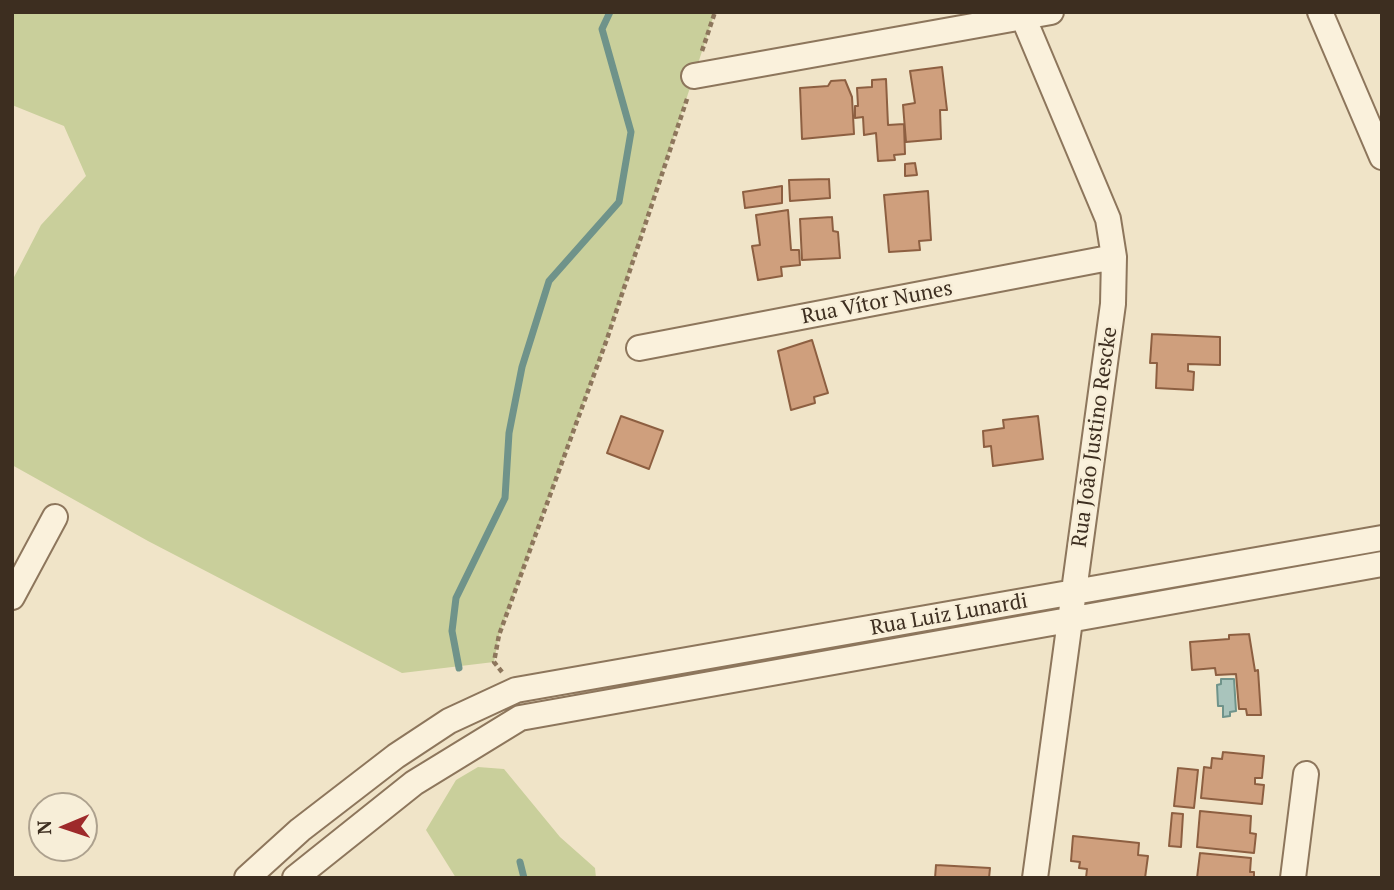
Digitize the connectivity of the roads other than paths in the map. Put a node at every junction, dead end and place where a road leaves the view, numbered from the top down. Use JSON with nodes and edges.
{"nodes":[{"id":1,"x":1051,"y":12,"type":"edge"},
{"id":2,"x":1320,"y":12,"type":"edge"},
{"id":3,"x":1022,"y":15,"type":"edge"},
{"id":4,"x":694,"y":76,"type":"road end"},
{"id":5,"x":1382,"y":157,"type":"edge"},
{"id":6,"x":1114,"y":257,"type":"junction"},
{"id":7,"x":639,"y":348,"type":"dead end"},
{"id":8,"x":55,"y":517,"type":"dead end"},
{"id":9,"x":1382,"y":538,"type":"edge"},
{"id":10,"x":1382,"y":564,"type":"edge"},
{"id":11,"x":1074,"y":593,"type":"junction"},
{"id":12,"x":12,"y":597,"type":"edge"},
{"id":13,"x":1070,"y":620,"type":"junction"},
{"id":14,"x":516,"y":690,"type":"junction"},
{"id":15,"x":520,"y":718,"type":"junction"},
{"id":16,"x":1306,"y":774,"type":"dead end"},
{"id":17,"x":247,"y":878,"type":"edge"},
{"id":18,"x":295,"y":878,"type":"edge"},
{"id":19,"x":1035,"y":878,"type":"edge"},
{"id":20,"x":1293,"y":878,"type":"edge"}],
"edges":[{"from":1,"to":3,"type":"street"},
{"from":2,"to":5,"type":"street"},
{"from":3,"to":4,"type":"street"},
{"from":3,"to":6,"type":"street","name":"Rua João Justino Rescke"},
{"from":6,"to":7,"type":"street","name":"Rua Vítor Nunes"},
{"from":6,"to":11,"type":"street","name":"Rua João Justino Rescke"},
{"from":8,"to":12,"type":"street"},
{"from":9,"to":11,"type":"street","name":"Rua Luiz Lunardi"},
{"from":10,"to":13,"type":"street","name":"Rua Luiz Lunardi"},
{"from":11,"to":13,"type":"street","name":"Rua João Justino Rescke"},
{"from":11,"to":14,"type":"street","name":"Rua Luiz Lunardi"},
{"from":13,"to":15,"type":"street","name":"Rua Luiz Lunardi"},
{"from":13,"to":19,"type":"street","name":"Rua João Justino Rescke"},
{"from":14,"to":15,"type":"street"},
{"from":14,"to":17,"type":"street","name":"Rua Luiz Lunardi"},
{"from":15,"to":18,"type":"street"},
{"from":16,"to":20,"type":"street"}]}
